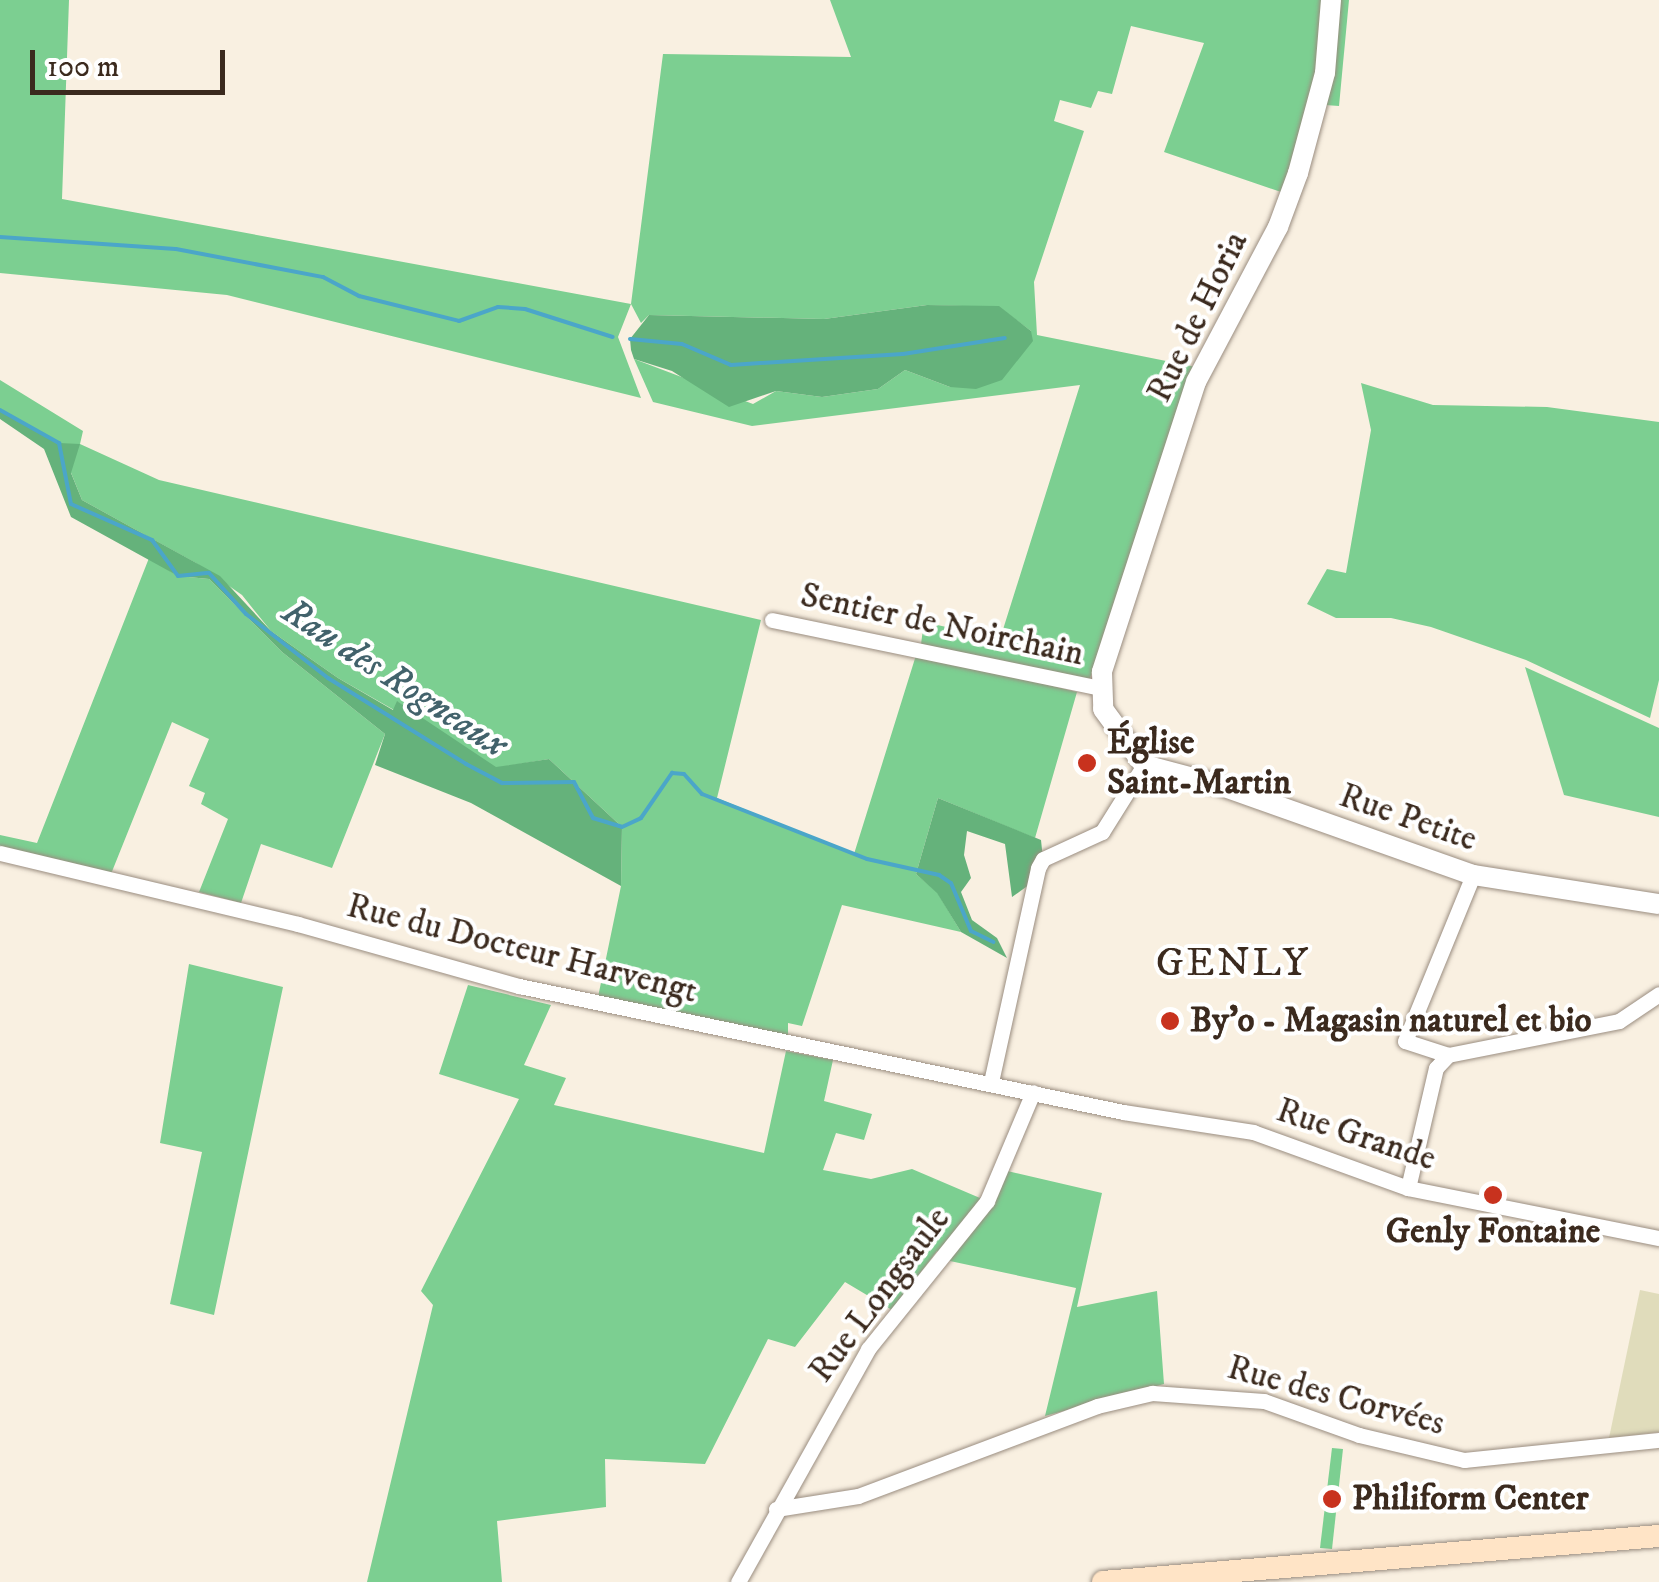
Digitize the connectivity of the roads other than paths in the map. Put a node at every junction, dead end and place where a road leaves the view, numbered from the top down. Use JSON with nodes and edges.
{"nodes":[{"id":1,"x":1331,"y":0,"type":"edge"},
{"id":2,"x":772,"y":620,"type":"dead end"},
{"id":3,"x":1100,"y":688,"type":"junction"},
{"id":4,"x":1144,"y":765,"type":"junction"},
{"id":5,"x":0,"y":853,"type":"edge"},
{"id":6,"x":1473,"y":875,"type":"junction"},
{"id":7,"x":1659,"y":904,"type":"edge"},
{"id":8,"x":1659,"y":994,"type":"edge"},
{"id":9,"x":1448,"y":1056,"type":"junction"},
{"id":10,"x":991,"y":1082,"type":"junction"},
{"id":11,"x":1033,"y":1092,"type":"junction"},
{"id":12,"x":1408,"y":1188,"type":"junction"},
{"id":13,"x":1659,"y":1238,"type":"edge"},
{"id":14,"x":1659,"y":1440,"type":"edge"},
{"id":15,"x":776,"y":1509,"type":"junction"},
{"id":16,"x":1659,"y":1536,"type":"edge"},
{"id":17,"x":738,"y":1582,"type":"edge"},
{"id":18,"x":1103,"y":1582,"type":"edge"}],
"edges":[{"from":1,"to":3,"type":"street","name":"Rue de Horia"},
{"from":2,"to":3,"type":"street","name":"Sentier de Noirchain"},
{"from":3,"to":4,"type":"street"},
{"from":4,"to":6,"type":"street","name":"Rue Petite"},
{"from":4,"to":10,"type":"street"},
{"from":5,"to":10,"type":"street","name":"Rue du Docteur Harvengt"},
{"from":6,"to":7,"type":"street","name":"Rue Petite"},
{"from":6,"to":9,"type":"street"},
{"from":8,"to":9,"type":"street"},
{"from":9,"to":12,"type":"street"},
{"from":10,"to":11,"type":"street","name":"Rue du Docteur Harvengt"},
{"from":11,"to":12,"type":"street","name":"Rue Grande"},
{"from":11,"to":15,"type":"street","name":"Rue Longsaule"},
{"from":12,"to":13,"type":"street","name":"Rue Grande"},
{"from":14,"to":15,"type":"street","name":"Rue des Corvées"},
{"from":15,"to":17,"type":"street","name":"Rue Longsaule"},
{"from":16,"to":18,"type":"main road"}]}
